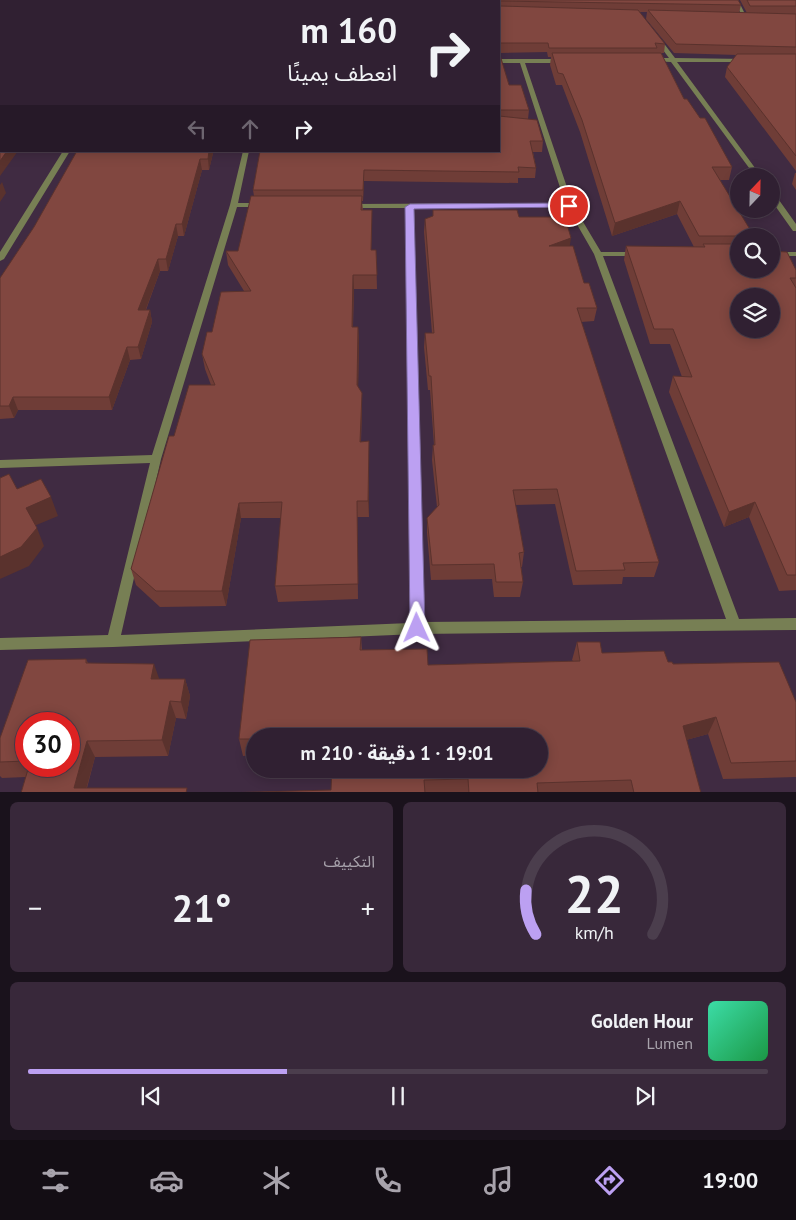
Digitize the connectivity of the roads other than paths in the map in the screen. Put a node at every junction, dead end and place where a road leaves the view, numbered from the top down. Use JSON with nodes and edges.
{"nodes":[{"id":1,"x":736,"y":0,"type":"edge"},
{"id":2,"x":736,"y":18,"type":"edge"},
{"id":3,"x":746,"y":18,"type":"junction"},
{"id":4,"x":754,"y":19,"type":"edge"},
{"id":5,"x":651,"y":31,"type":"edge"},
{"id":6,"x":646,"y":60,"type":"edge"},
{"id":7,"x":675,"y":60,"type":"junction"},
{"id":8,"x":749,"y":60,"type":"edge"},
{"id":9,"x":500,"y":61,"type":"edge"},
{"id":10,"x":522,"y":61,"type":"junction"},
{"id":11,"x":570,"y":61,"type":"edge"},
{"id":12,"x":66,"y":152,"type":"edge"},
{"id":13,"x":246,"y":152,"type":"edge"},
{"id":14,"x":752,"y":168,"type":"edge"},
{"id":15,"x":234,"y":205,"type":"junction"},
{"id":16,"x":273,"y":205,"type":"edge"},
{"id":17,"x":341,"y":206,"type":"edge"},
{"id":18,"x":569,"y":206,"type":"junction"},
{"id":19,"x":410,"y":207,"type":"junction"},
{"id":20,"x":780,"y":207,"type":"edge"},
{"id":21,"x":796,"y":229,"type":"edge"},
{"id":22,"x":598,"y":254,"type":"junction"},
{"id":23,"x":645,"y":254,"type":"edge"},
{"id":24,"x":780,"y":254,"type":"edge"},
{"id":25,"x":796,"y":254,"type":"edge"},
{"id":26,"x":0,"y":260,"type":"edge"},
{"id":27,"x":156,"y":460,"type":"junction"},
{"id":28,"x":0,"y":464,"type":"edge"},
{"id":29,"x":734,"y":624,"type":"junction"},
{"id":30,"x":796,"y":624,"type":"edge"},
{"id":31,"x":417,"y":628,"type":"junction"},
{"id":32,"x":113,"y":641,"type":"junction"},
{"id":33,"x":0,"y":644,"type":"edge"}],
"edges":[{"from":1,"to":3,"type":"street"},
{"from":2,"to":3,"type":"street"},
{"from":3,"to":4,"type":"street"},
{"from":5,"to":7,"type":"street"},
{"from":6,"to":7,"type":"street"},
{"from":7,"to":8,"type":"street"},
{"from":7,"to":14,"type":"street"},
{"from":9,"to":10,"type":"street"},
{"from":10,"to":11,"type":"street"},
{"from":10,"to":18,"type":"street"},
{"from":12,"to":26,"type":"street"},
{"from":13,"to":15,"type":"street"},
{"from":15,"to":16,"type":"street"},
{"from":15,"to":27,"type":"street"},
{"from":17,"to":19,"type":"street"},
{"from":18,"to":19,"type":"street"},
{"from":18,"to":22,"type":"street"},
{"from":19,"to":31,"type":"street"},
{"from":20,"to":21,"type":"street"},
{"from":22,"to":23,"type":"street"},
{"from":22,"to":29,"type":"street"},
{"from":24,"to":25,"type":"street"},
{"from":27,"to":28,"type":"street"},
{"from":27,"to":32,"type":"street"},
{"from":29,"to":30,"type":"street"},
{"from":29,"to":31,"type":"street"},
{"from":31,"to":32,"type":"street"},
{"from":32,"to":33,"type":"street"}]}
